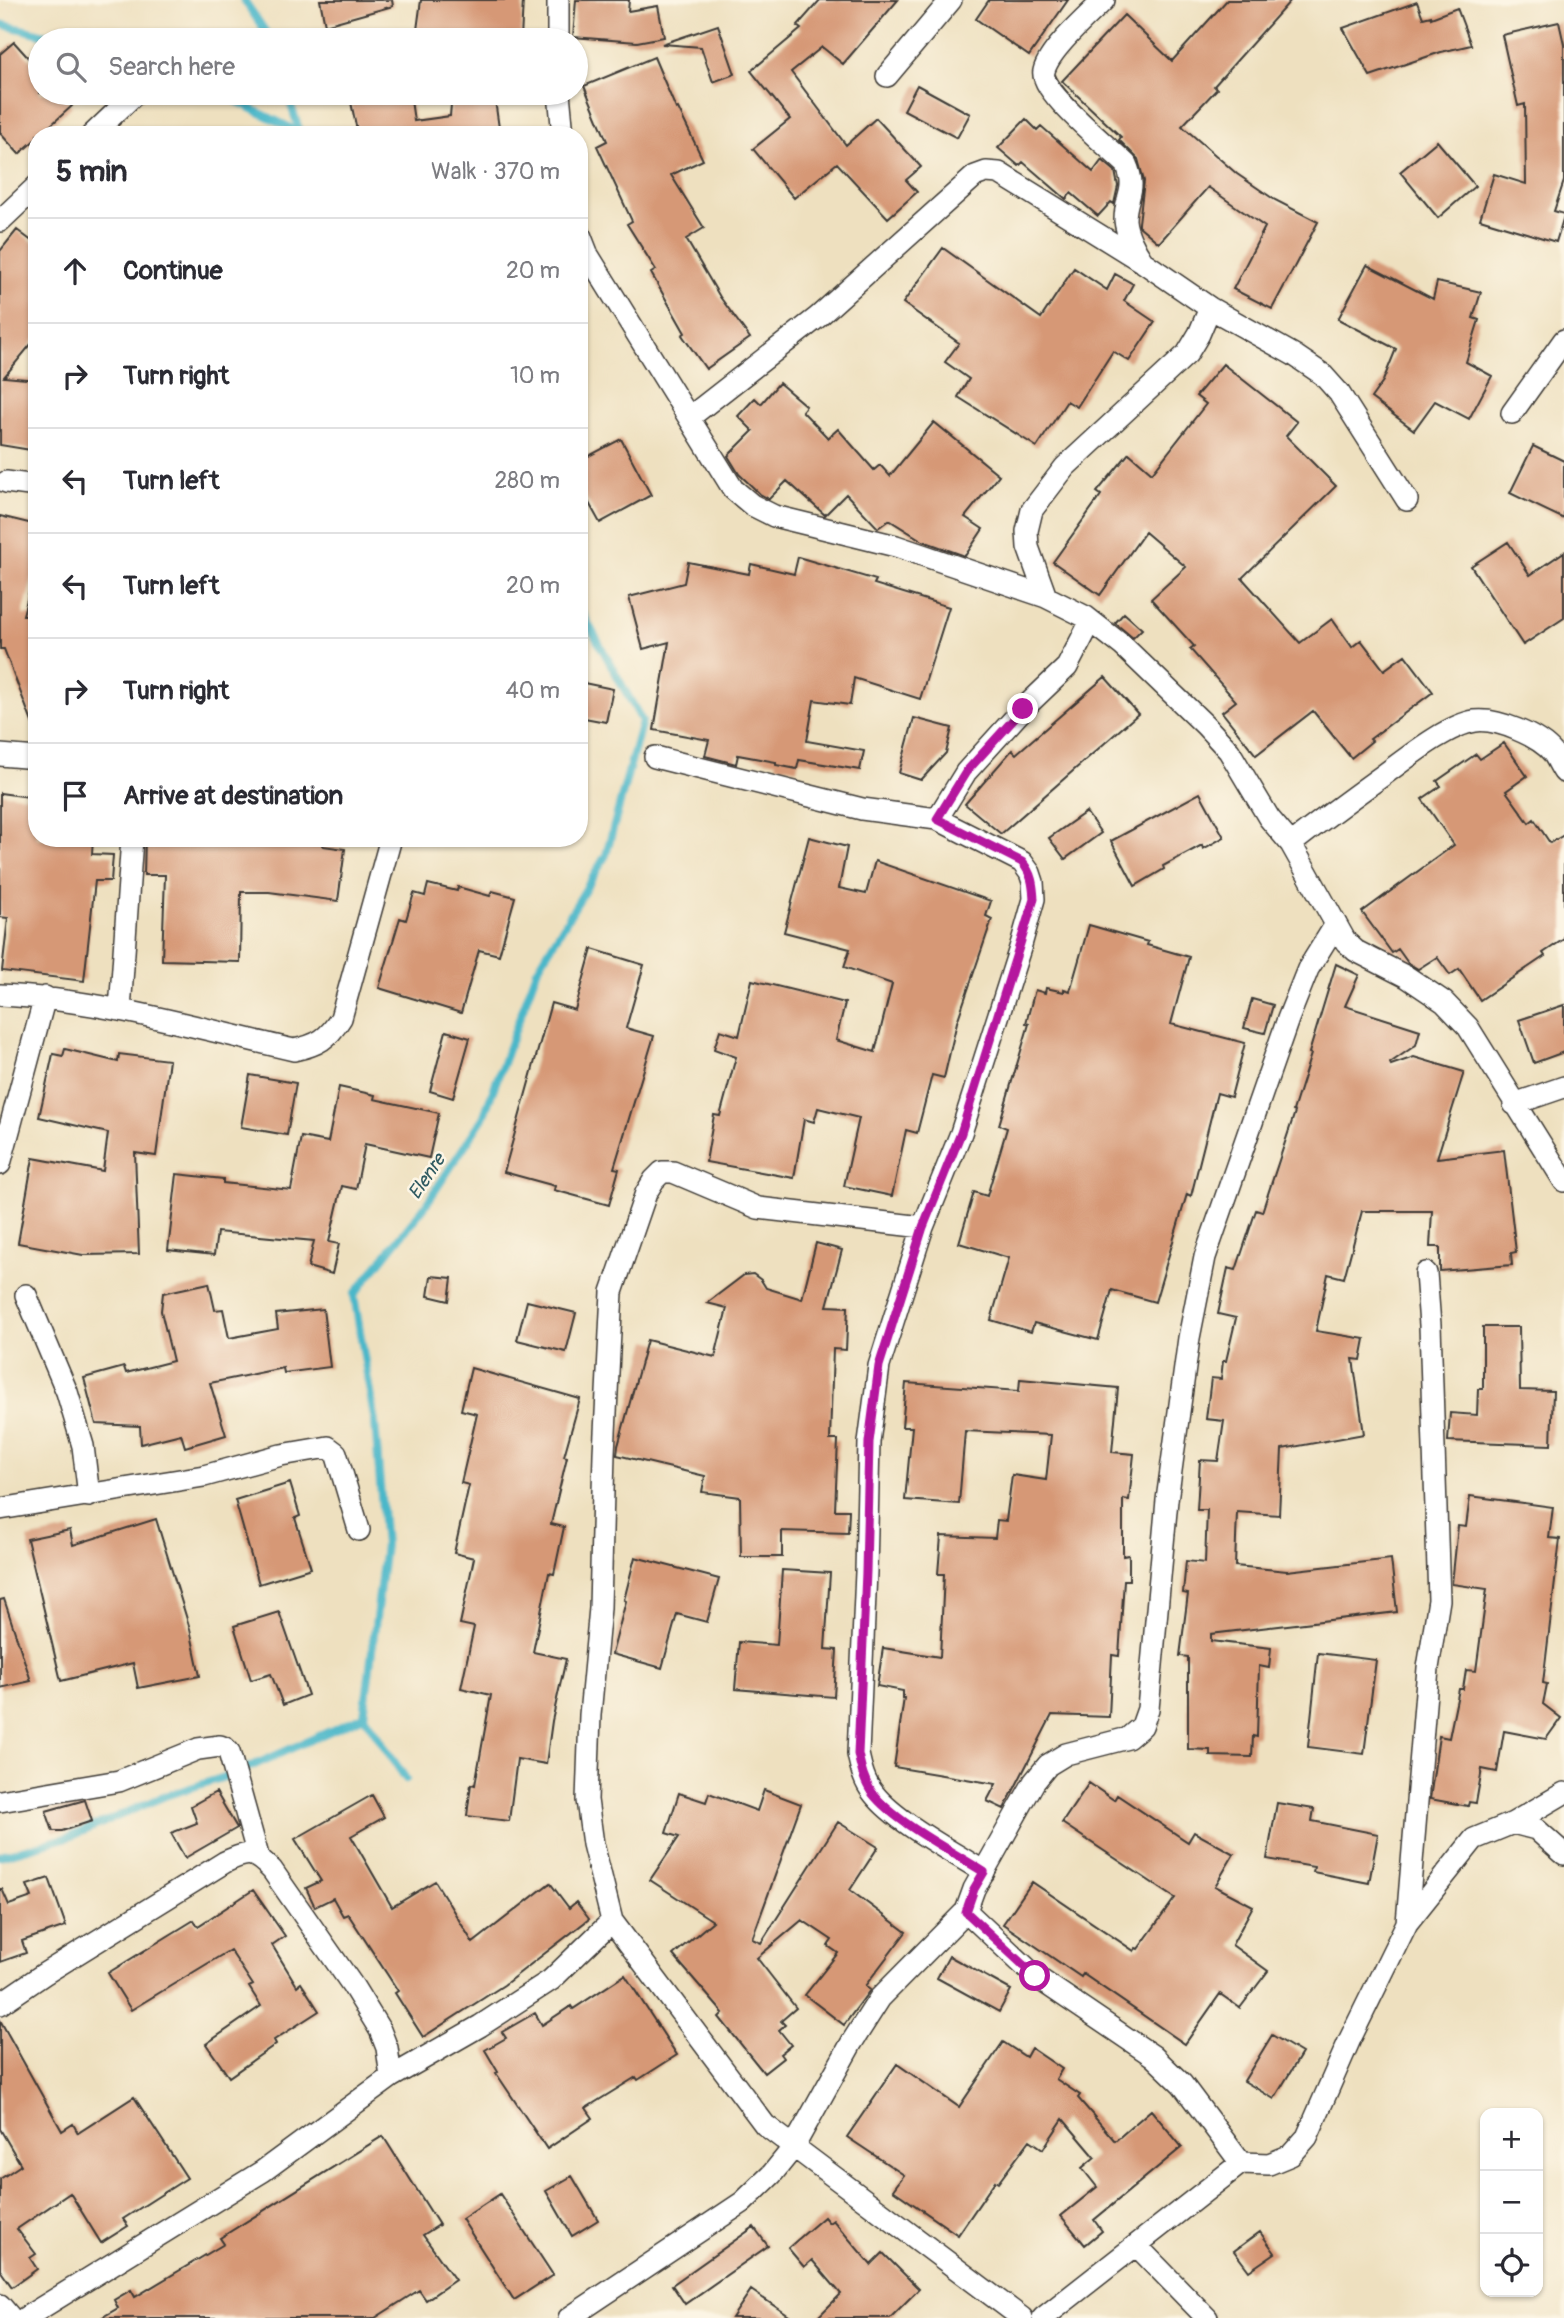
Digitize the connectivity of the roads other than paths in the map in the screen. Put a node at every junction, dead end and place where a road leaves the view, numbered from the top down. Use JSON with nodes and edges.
{"nodes":[{"id":1,"x":558,"y":0,"type":"edge"},
{"id":2,"x":951,"y":0,"type":"edge"},
{"id":3,"x":1104,"y":0,"type":"edge"},
{"id":4,"x":558,"y":28,"type":"edge"},
{"id":5,"x":887,"y":76,"type":"dead end"},
{"id":6,"x":123,"y":105,"type":"edge"},
{"id":7,"x":560,"y":105,"type":"edge"},
{"id":8,"x":101,"y":126,"type":"edge"},
{"id":9,"x":562,"y":126,"type":"edge"},
{"id":10,"x":28,"y":195,"type":"edge"},
{"id":11,"x":0,"y":221,"type":"edge"},
{"id":12,"x":588,"y":255,"type":"edge"},
{"id":13,"x":1143,"y":262,"type":"junction"},
{"id":14,"x":1210,"y":308,"type":"junction"},
{"id":15,"x":1564,"y":340,"type":"edge"},
{"id":16,"x":1512,"y":413,"type":"dead end"},
{"id":17,"x":690,"y":417,"type":"junction"},
{"id":18,"x":6,"y":482,"type":"dead end"},
{"id":19,"x":28,"y":485,"type":"edge"},
{"id":20,"x":1407,"y":500,"type":"dead end"},
{"id":21,"x":1046,"y":597,"type":"junction"},
{"id":22,"x":1091,"y":621,"type":"junction"},
{"id":23,"x":0,"y":755,"type":"edge"},
{"id":24,"x":28,"y":757,"type":"edge"},
{"id":25,"x":655,"y":757,"type":"dead end"},
{"id":26,"x":1564,"y":772,"type":"edge"},
{"id":27,"x":937,"y":819,"type":"junction"},
{"id":28,"x":1291,"y":844,"type":"junction"},
{"id":29,"x":131,"y":847,"type":"edge"},
{"id":30,"x":388,"y":847,"type":"edge"},
{"id":31,"x":1336,"y":924,"type":"junction"},
{"id":32,"x":0,"y":995,"type":"edge"},
{"id":33,"x":45,"y":997,"type":"junction"},
{"id":34,"x":120,"y":1010,"type":"junction"},
{"id":35,"x":1564,"y":1087,"type":"edge"},
{"id":36,"x":1514,"y":1104,"type":"junction"},
{"id":37,"x":0,"y":1164,"type":"edge"},
{"id":38,"x":1564,"y":1181,"type":"edge"},
{"id":39,"x":923,"y":1227,"type":"junction"},
{"id":40,"x":1426,"y":1273,"type":"dead end"},
{"id":41,"x":26,"y":1295,"type":"dead end"},
{"id":42,"x":89,"y":1496,"type":"junction"},
{"id":43,"x":0,"y":1510,"type":"edge"},
{"id":44,"x":359,"y":1530,"type":"dead end"},
{"id":45,"x":1564,"y":1793,"type":"edge"},
{"id":46,"x":0,"y":1801,"type":"edge"},
{"id":47,"x":1513,"y":1823,"type":"junction"},
{"id":48,"x":1561,"y":1848,"type":"edge"},
{"id":49,"x":258,"y":1856,"type":"junction"},
{"id":50,"x":984,"y":1872,"type":"junction"},
{"id":51,"x":966,"y":1912,"type":"junction"},
{"id":52,"x":612,"y":1921,"type":"junction"},
{"id":53,"x":1407,"y":1923,"type":"junction"},
{"id":54,"x":0,"y":2004,"type":"edge"},
{"id":55,"x":391,"y":2077,"type":"junction"},
{"id":56,"x":793,"y":2148,"type":"junction"},
{"id":57,"x":1241,"y":2163,"type":"junction"},
{"id":58,"x":1136,"y":2245,"type":"junction"},
{"id":59,"x":0,"y":2305,"type":"edge"},
{"id":60,"x":11,"y":2318,"type":"edge"},
{"id":61,"x":25,"y":2318,"type":"edge"},
{"id":62,"x":569,"y":2318,"type":"edge"},
{"id":63,"x":1022,"y":2318,"type":"edge"},
{"id":64,"x":1043,"y":2318,"type":"edge"},
{"id":65,"x":1207,"y":2318,"type":"edge"}],
"edges":[{"from":1,"to":4,"type":"street"},
{"from":2,"to":5,"type":"street"},
{"from":3,"to":13,"type":"street"},
{"from":6,"to":8,"type":"street"},
{"from":7,"to":9,"type":"street"},
{"from":10,"to":11,"type":"street"},
{"from":12,"to":17,"type":"street"},
{"from":13,"to":14,"type":"street"},
{"from":13,"to":17,"type":"street"},
{"from":14,"to":20,"type":"street"},
{"from":14,"to":21,"type":"street"},
{"from":15,"to":16,"type":"street"},
{"from":17,"to":21,"type":"street"},
{"from":18,"to":19,"type":"street"},
{"from":21,"to":22,"type":"street"},
{"from":22,"to":27,"type":"street"},
{"from":22,"to":28,"type":"street"},
{"from":23,"to":24,"type":"street"},
{"from":25,"to":27,"type":"street"},
{"from":26,"to":28,"type":"street"},
{"from":27,"to":39,"type":"street"},
{"from":28,"to":31,"type":"street"},
{"from":29,"to":34,"type":"street"},
{"from":30,"to":34,"type":"street"},
{"from":31,"to":36,"type":"street"},
{"from":31,"to":50,"type":"street"},
{"from":32,"to":33,"type":"street"},
{"from":33,"to":34,"type":"street"},
{"from":33,"to":37,"type":"street"},
{"from":35,"to":36,"type":"street"},
{"from":36,"to":38,"type":"street"},
{"from":39,"to":50,"type":"street"},
{"from":39,"to":52,"type":"street"},
{"from":40,"to":53,"type":"street"},
{"from":41,"to":42,"type":"street"},
{"from":42,"to":43,"type":"street"},
{"from":42,"to":44,"type":"street"},
{"from":45,"to":47,"type":"street"},
{"from":46,"to":49,"type":"street"},
{"from":47,"to":48,"type":"street"},
{"from":47,"to":53,"type":"street"},
{"from":49,"to":54,"type":"street"},
{"from":49,"to":55,"type":"street"},
{"from":50,"to":51,"type":"street"},
{"from":51,"to":56,"type":"street"},
{"from":51,"to":57,"type":"street"},
{"from":52,"to":55,"type":"street"},
{"from":52,"to":56,"type":"street"},
{"from":53,"to":57,"type":"street"},
{"from":55,"to":61,"type":"street"},
{"from":56,"to":62,"type":"street"},
{"from":56,"to":63,"type":"street"},
{"from":57,"to":58,"type":"street"},
{"from":58,"to":64,"type":"street"},
{"from":58,"to":65,"type":"street"},
{"from":59,"to":60,"type":"street"}]}
